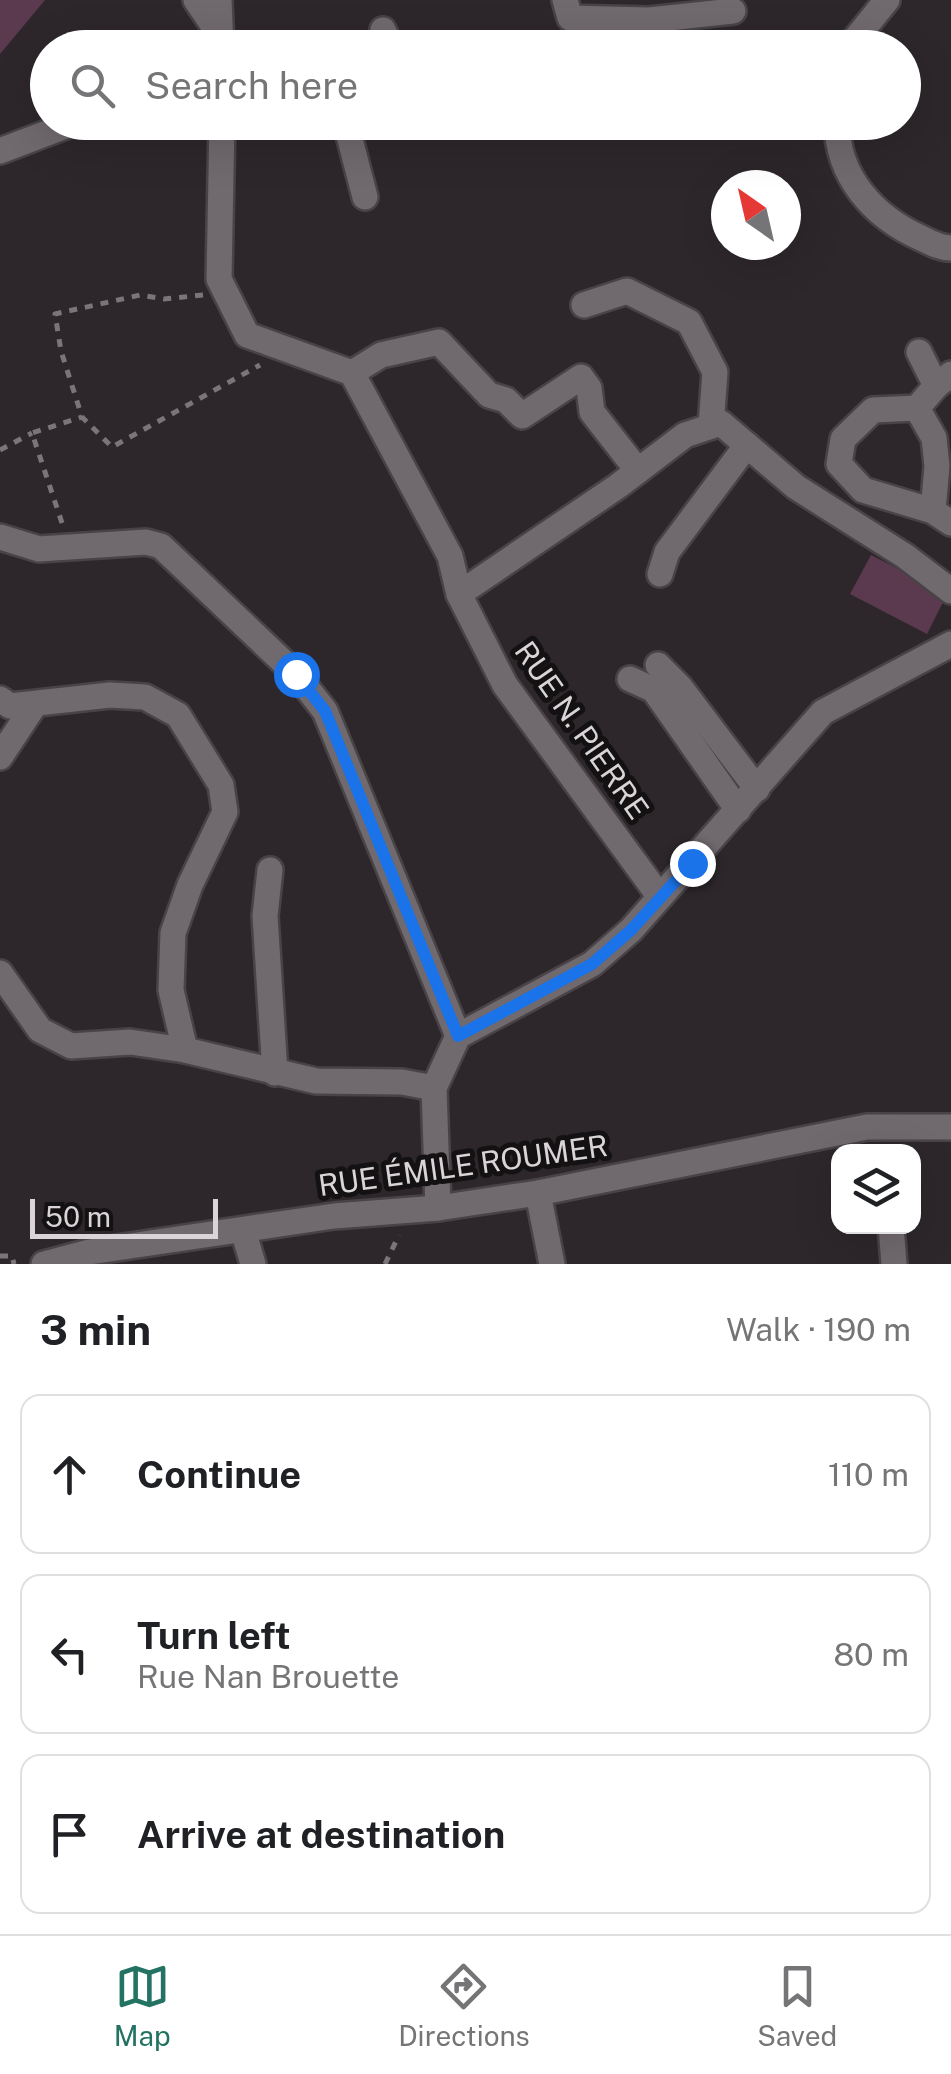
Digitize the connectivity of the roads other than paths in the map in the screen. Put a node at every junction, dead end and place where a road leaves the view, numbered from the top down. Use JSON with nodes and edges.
{"nodes":[{"id":1,"x":196,"y":0,"type":"edge"},
{"id":2,"x":219,"y":0,"type":"edge"},
{"id":3,"x":565,"y":0,"type":"edge"},
{"id":4,"x":887,"y":0,"type":"edge"},
{"id":5,"x":733,"y":11,"type":"dead end"},
{"id":6,"x":213,"y":30,"type":"edge"},
{"id":7,"x":220,"y":30,"type":"edge"},
{"id":8,"x":863,"y":30,"type":"edge"},
{"id":9,"x":30,"y":140,"type":"edge"},
{"id":10,"x":222,"y":140,"type":"edge"},
{"id":11,"x":350,"y":140,"type":"edge"},
{"id":12,"x":841,"y":140,"type":"edge"},
{"id":13,"x":0,"y":151,"type":"edge"},
{"id":14,"x":365,"y":197,"type":"dead end"},
{"id":15,"x":951,"y":248,"type":"edge"},
{"id":16,"x":584,"y":305,"type":"dead end"},
{"id":17,"x":918,"y":352,"type":"dead end"},
{"id":18,"x":352,"y":373,"type":"junction"},
{"id":19,"x":943,"y":380,"type":"edge"},
{"id":20,"x":918,"y":408,"type":"junction"},
{"id":21,"x":711,"y":426,"type":"junction"},
{"id":22,"x":746,"y":445,"type":"junction"},
{"id":23,"x":638,"y":471,"type":"junction"},
{"id":24,"x":942,"y":517,"type":"edge"},
{"id":25,"x":0,"y":536,"type":"edge"},
{"id":26,"x":660,"y":574,"type":"dead end"},
{"id":27,"x":949,"y":584,"type":"edge"},
{"id":28,"x":459,"y":594,"type":"junction"},
{"id":29,"x":951,"y":644,"type":"edge"},
{"id":30,"x":658,"y":665,"type":"dead end"},
{"id":31,"x":630,"y":679,"type":"dead end"},
{"id":32,"x":0,"y":699,"type":"edge"},
{"id":33,"x":35,"y":704,"type":"junction"},
{"id":34,"x":0,"y":756,"type":"edge"},
{"id":35,"x":756,"y":789,"type":"junction"},
{"id":36,"x":738,"y":810,"type":"junction"},
{"id":37,"x":270,"y":870,"type":"dead end"},
{"id":38,"x":660,"y":897,"type":"junction"},
{"id":39,"x":0,"y":973,"type":"edge"},
{"id":40,"x":458,"y":1036,"type":"junction"},
{"id":41,"x":186,"y":1050,"type":"junction"},
{"id":42,"x":275,"y":1073,"type":"junction"},
{"id":43,"x":434,"y":1088,"type":"junction"},
{"id":44,"x":951,"y":1128,"type":"edge"},
{"id":45,"x":895,"y":1139,"type":"edge"},
{"id":46,"x":538,"y":1193,"type":"junction"},
{"id":47,"x":438,"y":1208,"type":"junction"},
{"id":48,"x":243,"y":1230,"type":"junction"},
{"id":49,"x":892,"y":1234,"type":"edge"},
{"id":50,"x":44,"y":1264,"type":"edge"},
{"id":51,"x":253,"y":1264,"type":"edge"},
{"id":52,"x":552,"y":1264,"type":"edge"},
{"id":53,"x":894,"y":1264,"type":"edge"}],
"edges":[{"from":1,"to":6,"type":"street"},
{"from":2,"to":7,"type":"street"},
{"from":3,"to":5,"type":"street"},
{"from":4,"to":8,"type":"street"},
{"from":9,"to":13,"type":"street"},
{"from":10,"to":18,"type":"street"},
{"from":11,"to":14,"type":"street"},
{"from":12,"to":15,"type":"street"},
{"from":16,"to":21,"type":"street"},
{"from":17,"to":19,"type":"street"},
{"from":18,"to":23,"type":"street"},
{"from":18,"to":28,"type":"street","name":"RUE N. PIERRE"},
{"from":19,"to":20,"type":"street"},
{"from":20,"to":24,"type":"street"},
{"from":20,"to":24,"type":"street"},
{"from":21,"to":22,"type":"street"},
{"from":21,"to":23,"type":"street"},
{"from":22,"to":26,"type":"street"},
{"from":22,"to":27,"type":"street"},
{"from":23,"to":28,"type":"street"},
{"from":25,"to":40,"type":"street"},
{"from":28,"to":38,"type":"street","name":"RUE N. PIERRE"},
{"from":29,"to":35,"type":"street"},
{"from":30,"to":35,"type":"street"},
{"from":31,"to":36,"type":"street"},
{"from":32,"to":33,"type":"street"},
{"from":33,"to":34,"type":"street"},
{"from":33,"to":41,"type":"street"},
{"from":35,"to":36,"type":"street"},
{"from":36,"to":38,"type":"street"},
{"from":37,"to":42,"type":"street"},
{"from":38,"to":40,"type":"street"},
{"from":39,"to":41,"type":"street"},
{"from":40,"to":43,"type":"street"},
{"from":41,"to":42,"type":"street"},
{"from":42,"to":43,"type":"street"},
{"from":43,"to":47,"type":"street"},
{"from":44,"to":45,"type":"street","name":"RUE ÉMILE ROUMER"},
{"from":45,"to":46,"type":"street","name":"RUE ÉMILE ROUMER"},
{"from":46,"to":47,"type":"street","name":"RUE ÉMILE ROUMER"},
{"from":46,"to":52,"type":"street"},
{"from":47,"to":48,"type":"street","name":"RUE ÉMILE ROUMER"},
{"from":48,"to":50,"type":"street","name":"RUE ÉMILE ROUMER"},
{"from":48,"to":51,"type":"street"},
{"from":49,"to":53,"type":"street"}]}
